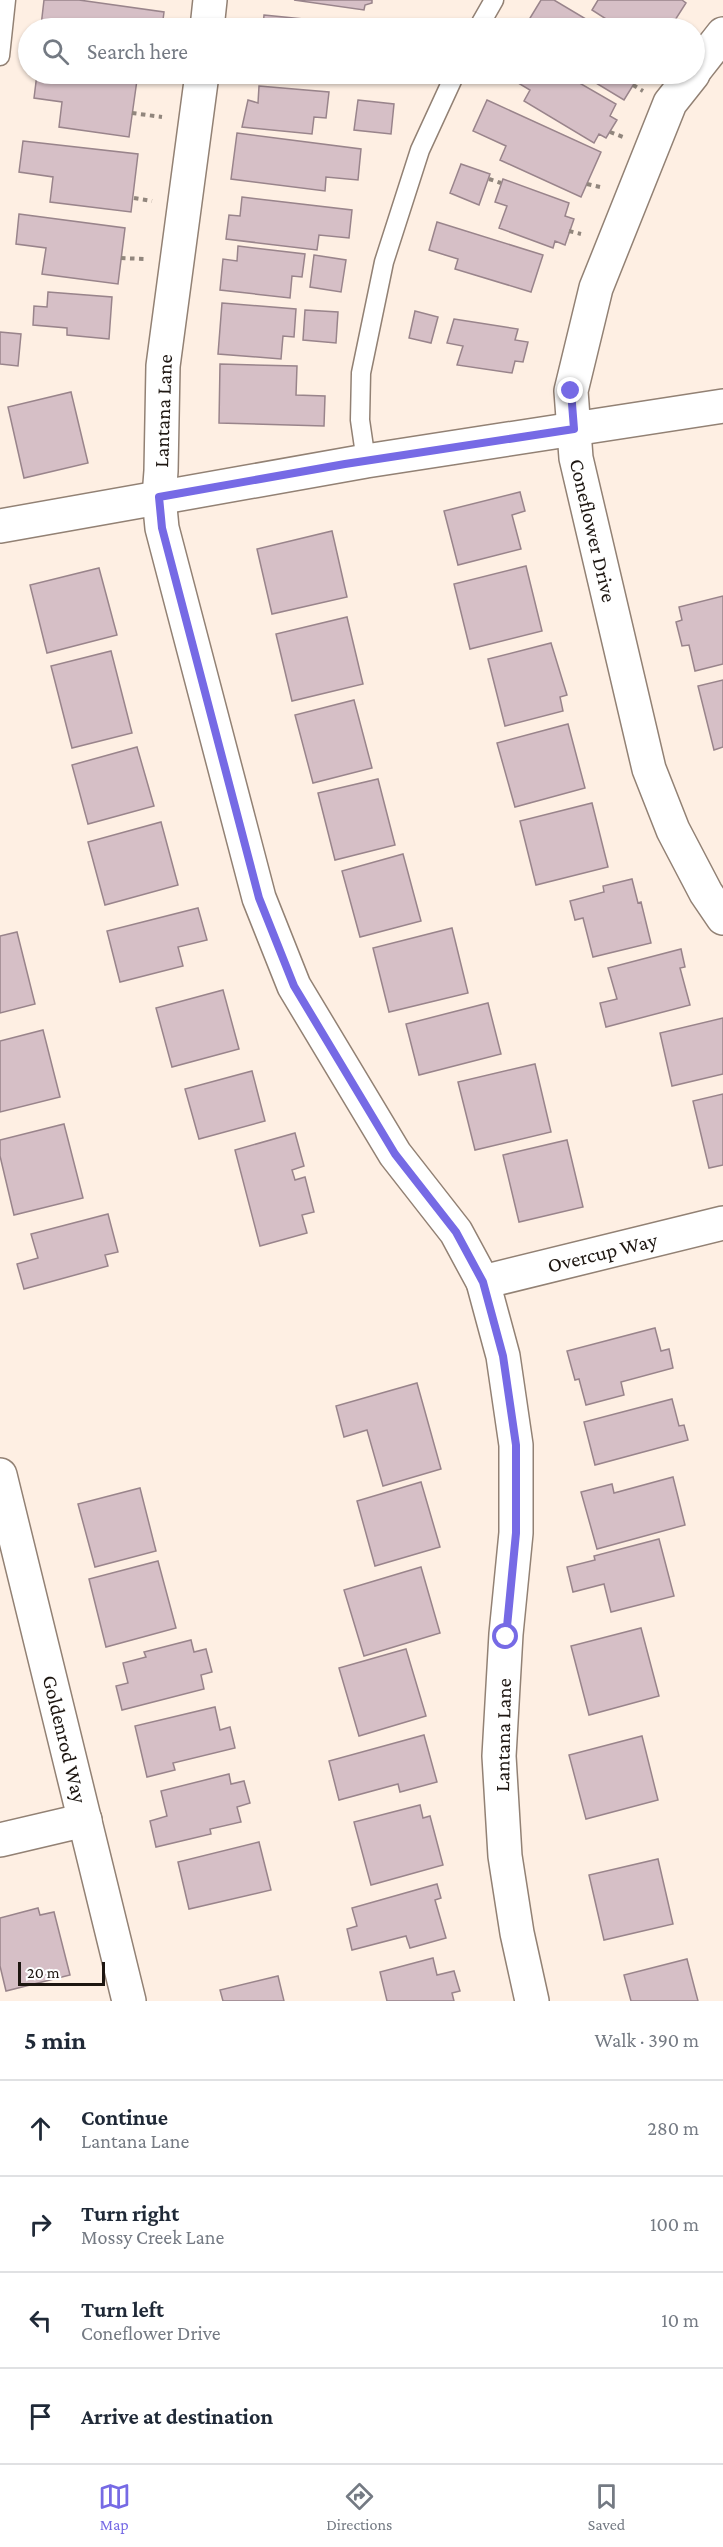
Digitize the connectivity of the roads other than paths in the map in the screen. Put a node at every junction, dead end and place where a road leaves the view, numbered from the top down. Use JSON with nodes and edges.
{"nodes":[{"id":1,"x":6,"y":0,"type":"edge"},
{"id":2,"x":210,"y":0,"type":"edge"},
{"id":3,"x":494,"y":0,"type":"edge"},
{"id":4,"x":208,"y":18,"type":"edge"},
{"id":5,"x":484,"y":18,"type":"edge"},
{"id":6,"x":723,"y":34,"type":"edge"},
{"id":7,"x":0,"y":56,"type":"edge"},
{"id":8,"x":705,"y":58,"type":"edge"},
{"id":9,"x":201,"y":84,"type":"edge"},
{"id":10,"x":450,"y":84,"type":"edge"},
{"id":11,"x":685,"y":84,"type":"edge"},
{"id":12,"x":723,"y":406,"type":"edge"},
{"id":13,"x":574,"y":429,"type":"junction"},
{"id":14,"x":366,"y":461,"type":"junction"},
{"id":15,"x":159,"y":497,"type":"junction"},
{"id":16,"x":0,"y":526,"type":"edge"},
{"id":17,"x":723,"y":918,"type":"edge"},
{"id":18,"x":723,"y":1223,"type":"edge"},
{"id":19,"x":483,"y":1282,"type":"junction"},
{"id":20,"x":0,"y":1475,"type":"edge"},
{"id":21,"x":85,"y":1820,"type":"junction"},
{"id":22,"x":0,"y":1840,"type":"edge"},
{"id":23,"x":129,"y":2001,"type":"edge"},
{"id":24,"x":532,"y":2001,"type":"edge"}],
"edges":[{"from":1,"to":7,"type":"lane"},
{"from":2,"to":4,"type":"street"},
{"from":3,"to":5,"type":"lane"},
{"from":6,"to":8,"type":"street","name":"Coneflower Drive"},
{"from":9,"to":15,"type":"street","name":"Lantana Lane"},
{"from":10,"to":14,"type":"lane"},
{"from":11,"to":13,"type":"street","name":"Coneflower Drive"},
{"from":12,"to":13,"type":"street"},
{"from":13,"to":14,"type":"street"},
{"from":13,"to":17,"type":"street","name":"Coneflower Drive"},
{"from":14,"to":15,"type":"street"},
{"from":15,"to":16,"type":"street"},
{"from":15,"to":19,"type":"street","name":"Lantana Lane"},
{"from":18,"to":19,"type":"street","name":"Overcup Way"},
{"from":19,"to":24,"type":"street","name":"Lantana Lane"},
{"from":20,"to":21,"type":"street","name":"Goldenrod Way"},
{"from":21,"to":22,"type":"street"},
{"from":21,"to":23,"type":"street","name":"Goldenrod Way"}]}
